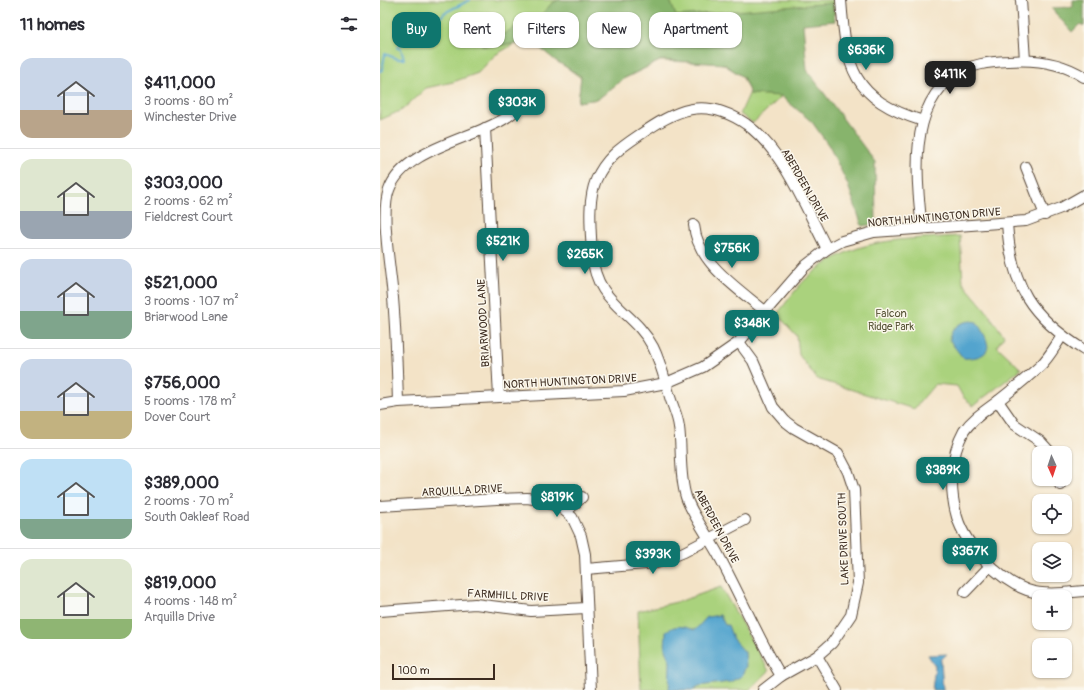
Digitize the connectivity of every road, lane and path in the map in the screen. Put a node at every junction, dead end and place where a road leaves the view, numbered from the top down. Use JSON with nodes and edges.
{"nodes":[{"id":1,"x":841,"y":0,"type":"edge"},
{"id":2,"x":1021,"y":0,"type":"edge"},
{"id":3,"x":1025,"y":60,"type":"junction"},
{"id":4,"x":1084,"y":76,"type":"edge"},
{"id":5,"x":524,"y":96,"type":"dead end"},
{"id":6,"x":923,"y":121,"type":"junction"},
{"id":7,"x":485,"y":128,"type":"junction"},
{"id":8,"x":1026,"y":166,"type":"dead end"},
{"id":9,"x":1083,"y":199,"type":"edge"},
{"id":10,"x":383,"y":207,"type":"edge"},
{"id":11,"x":1045,"y":215,"type":"junction"},
{"id":12,"x":1007,"y":223,"type":"junction"},
{"id":13,"x":694,"y":225,"type":"dead end"},
{"id":14,"x":922,"y":228,"type":"junction"},
{"id":15,"x":827,"y":249,"type":"junction"},
{"id":16,"x":766,"y":312,"type":"junction"},
{"id":17,"x":1062,"y":336,"type":"junction"},
{"id":18,"x":739,"y":342,"type":"junction"},
{"id":19,"x":1084,"y":350,"type":"edge"},
{"id":20,"x":666,"y":383,"type":"junction"},
{"id":21,"x":499,"y":397,"type":"junction"},
{"id":22,"x":998,"y":401,"type":"junction"},
{"id":23,"x":398,"y":402,"type":"junction"},
{"id":24,"x":380,"y":405,"type":"edge"},
{"id":25,"x":1045,"y":446,"type":"edge"},
{"id":26,"x":582,"y":497,"type":"dead end"},
{"id":27,"x":380,"y":506,"type":"edge"},
{"id":28,"x":567,"y":511,"type":"junction"},
{"id":29,"x":746,"y":520,"type":"dead end"},
{"id":30,"x":709,"y":540,"type":"junction"},
{"id":31,"x":990,"y":566,"type":"junction"},
{"id":32,"x":586,"y":569,"type":"junction"},
{"id":33,"x":1084,"y":591,"type":"edge"},
{"id":34,"x":966,"y":592,"type":"dead end"},
{"id":35,"x":586,"y":608,"type":"junction"},
{"id":36,"x":380,"y":611,"type":"edge"},
{"id":37,"x":817,"y":656,"type":"junction"},
{"id":38,"x":781,"y":676,"type":"junction"},
{"id":39,"x":592,"y":690,"type":"edge"},
{"id":40,"x":763,"y":690,"type":"edge"},
{"id":41,"x":837,"y":690,"type":"edge"}],
"edges":[{"from":1,"to":6,"type":"street"},
{"from":2,"to":3,"type":"street"},
{"from":3,"to":4,"type":"street"},
{"from":3,"to":6,"type":"street"},
{"from":5,"to":7,"type":"street"},
{"from":6,"to":14,"type":"street"},
{"from":7,"to":10,"type":"street"},
{"from":7,"to":21,"type":"street","name":"BRIARWOOD LANE"},
{"from":8,"to":11,"type":"street"},
{"from":9,"to":11,"type":"street","name":"NORTH HUNTINGTON DRIVE"},
{"from":10,"to":23,"type":"street"},
{"from":11,"to":12,"type":"street","name":"NORTH HUNTINGTON DRIVE"},
{"from":12,"to":14,"type":"street","name":"NORTH HUNTINGTON DRIVE"},
{"from":12,"to":17,"type":"street"},
{"from":13,"to":16,"type":"street"},
{"from":14,"to":15,"type":"street","name":"NORTH HUNTINGTON DRIVE"},
{"from":15,"to":16,"type":"street","name":"NORTH HUNTINGTON DRIVE"},
{"from":15,"to":20,"type":"street","name":"ABERDEEN DRIVE"},
{"from":16,"to":18,"type":"street","name":"NORTH HUNTINGTON DRIVE"},
{"from":17,"to":19,"type":"street"},
{"from":17,"to":22,"type":"street"},
{"from":18,"to":20,"type":"street","name":"NORTH HUNTINGTON DRIVE"},
{"from":18,"to":37,"type":"street","name":"LAKE DRIVE SOUTH"},
{"from":20,"to":21,"type":"street","name":"NORTH HUNTINGTON DRIVE"},
{"from":20,"to":30,"type":"street","name":"ABERDEEN DRIVE"},
{"from":21,"to":23,"type":"street","name":"NORTH HUNTINGTON DRIVE"},
{"from":22,"to":25,"type":"street"},
{"from":22,"to":31,"type":"street"},
{"from":23,"to":24,"type":"street","name":"NORTH HUNTINGTON DRIVE"},
{"from":26,"to":28,"type":"street"},
{"from":27,"to":28,"type":"street","name":"ARQUILLA DRIVE"},
{"from":28,"to":32,"type":"street"},
{"from":29,"to":30,"type":"street"},
{"from":30,"to":32,"type":"street"},
{"from":30,"to":38,"type":"street","name":"ABERDEEN DRIVE"},
{"from":31,"to":33,"type":"street"},
{"from":31,"to":34,"type":"street"},
{"from":32,"to":35,"type":"street"},
{"from":35,"to":36,"type":"street","name":"FARMHILL DRIVE"},
{"from":35,"to":39,"type":"street"},
{"from":37,"to":38,"type":"street","name":"LAKE DRIVE SOUTH"},
{"from":37,"to":41,"type":"street"},
{"from":38,"to":40,"type":"street","name":"LAKE DRIVE SOUTH"}]}
